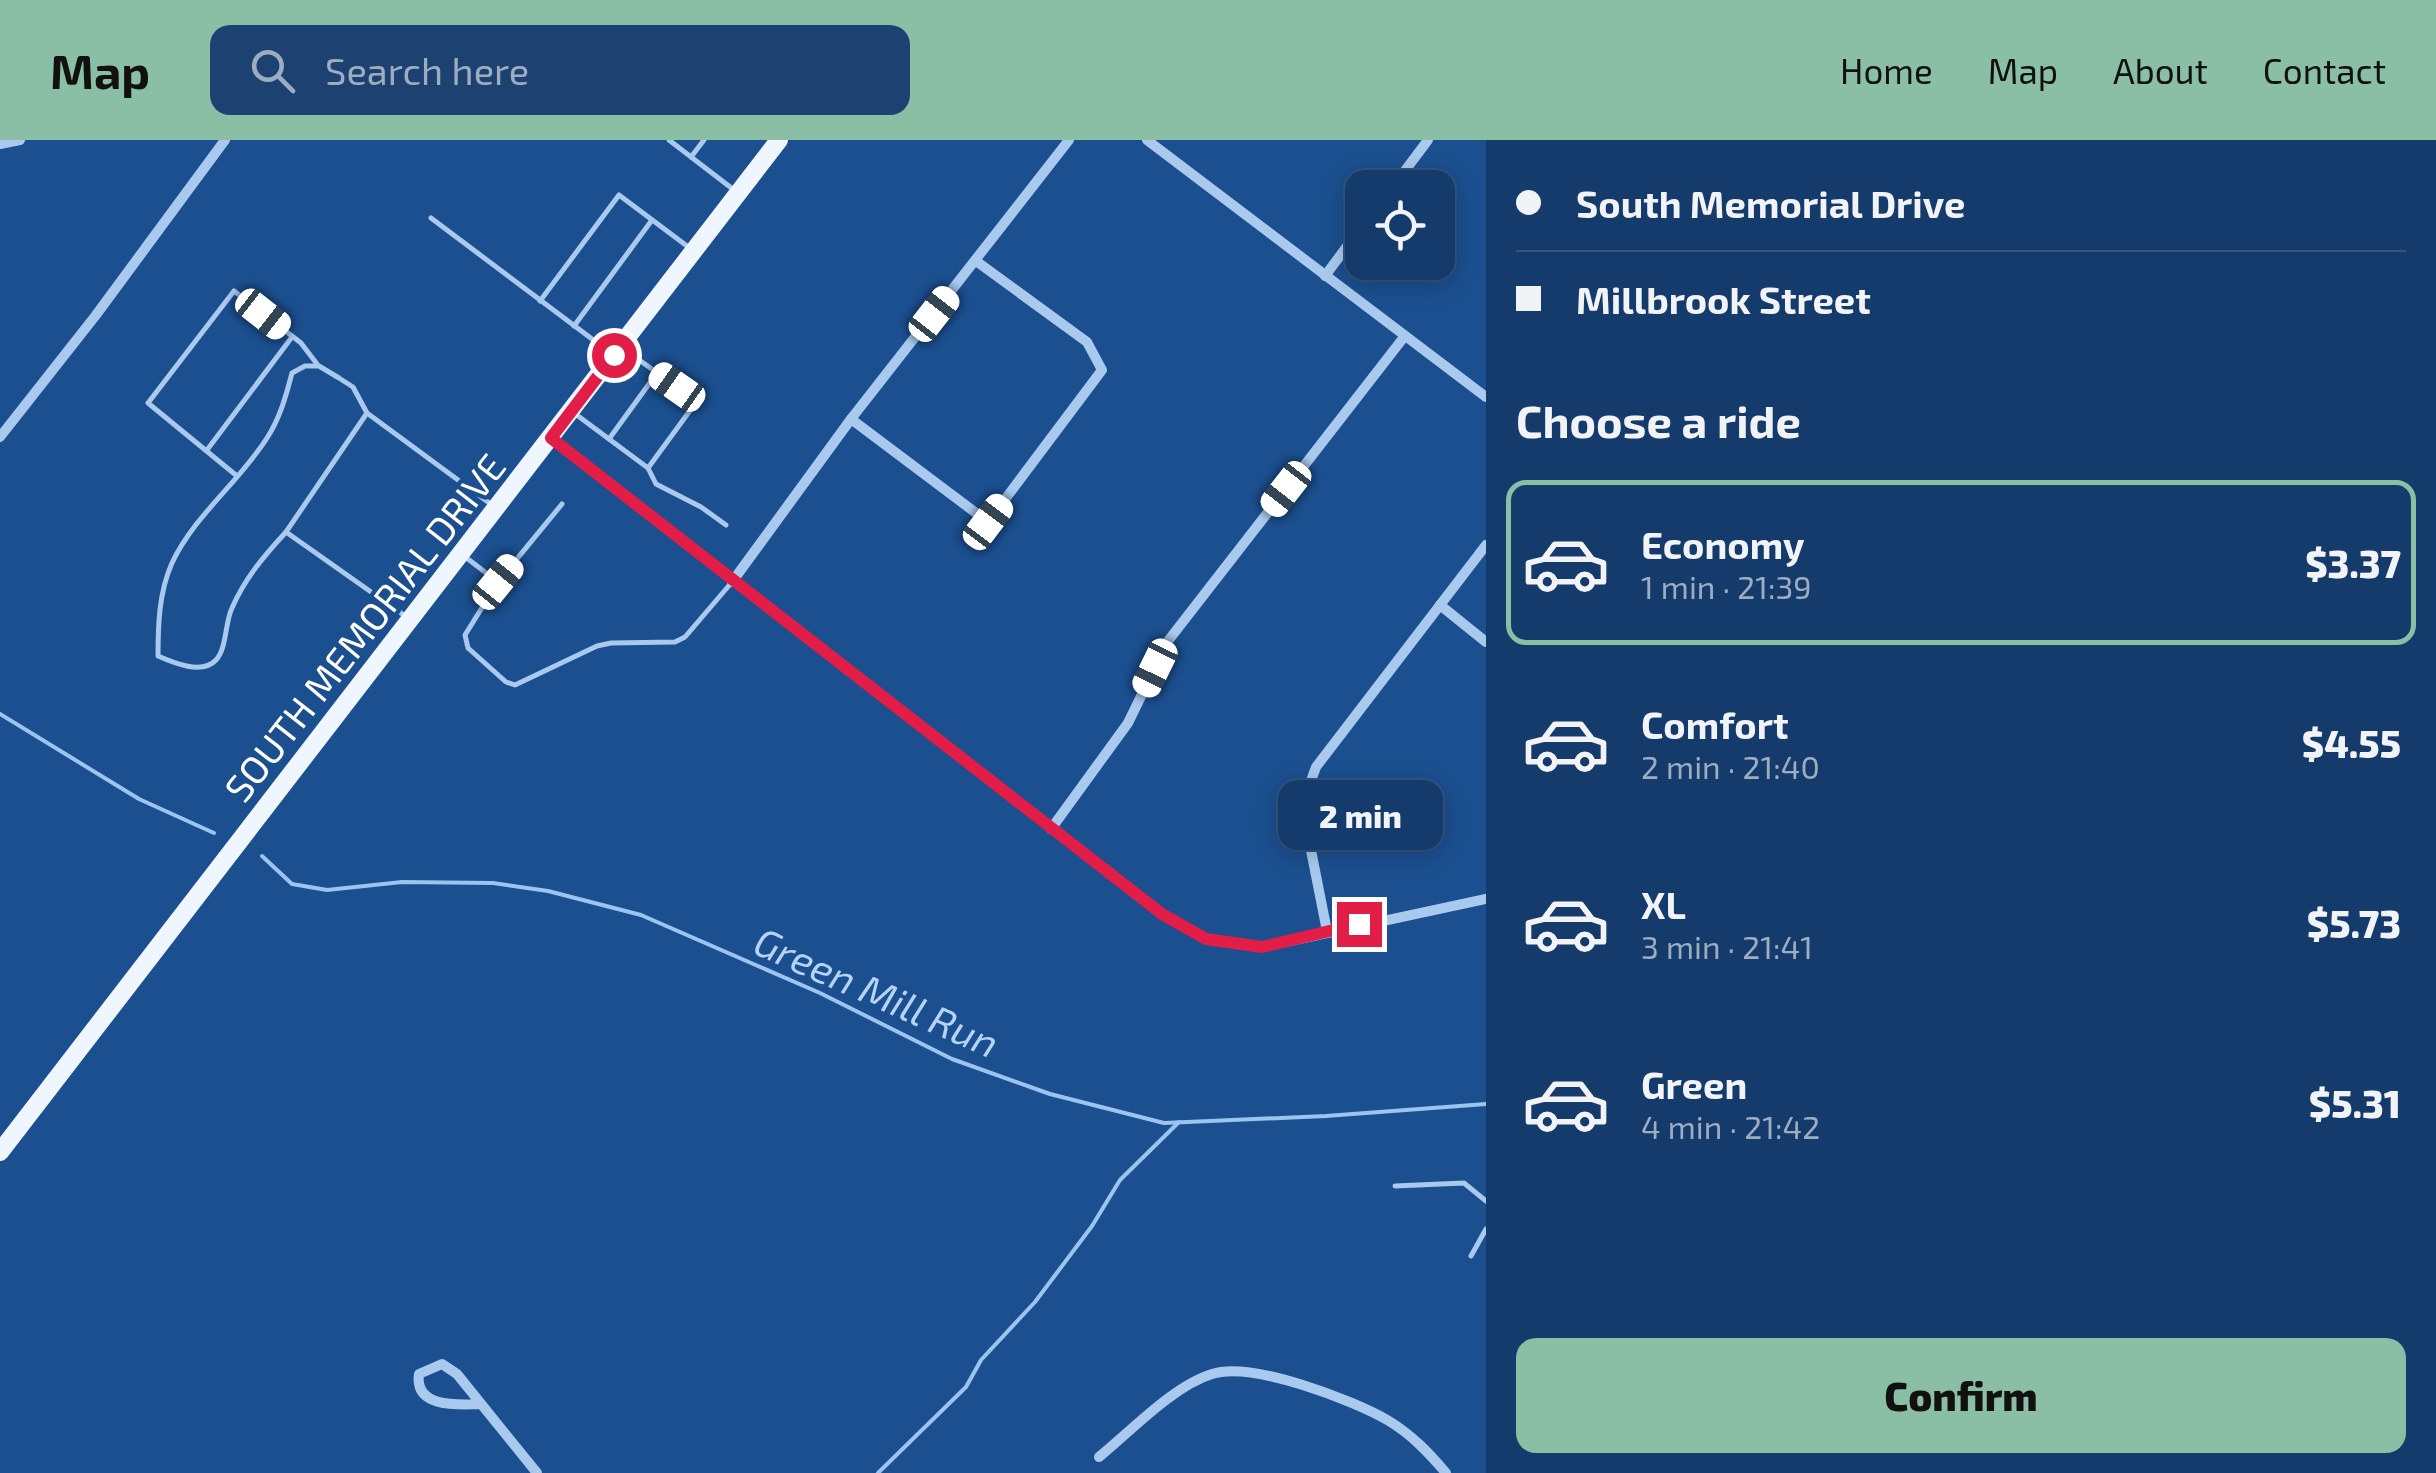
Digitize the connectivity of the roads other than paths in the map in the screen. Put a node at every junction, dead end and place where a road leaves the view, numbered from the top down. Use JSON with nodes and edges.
{"nodes":[{"id":1,"x":20,"y":140,"type":"edge"},
{"id":2,"x":225,"y":140,"type":"edge"},
{"id":3,"x":669,"y":140,"type":"edge"},
{"id":4,"x":704,"y":140,"type":"edge"},
{"id":5,"x":780,"y":140,"type":"edge"},
{"id":6,"x":1069,"y":140,"type":"edge"},
{"id":7,"x":1147,"y":140,"type":"edge"},
{"id":8,"x":1428,"y":140,"type":"edge"},
{"id":9,"x":0,"y":144,"type":"edge"},
{"id":10,"x":692,"y":157,"type":"junction"},
{"id":11,"x":1406,"y":170,"type":"edge"},
{"id":12,"x":738,"y":193,"type":"junction"},
{"id":13,"x":431,"y":218,"type":"dead end"},
{"id":14,"x":652,"y":220,"type":"junction"},
{"id":15,"x":1345,"y":249,"type":"edge"},
{"id":16,"x":695,"y":251,"type":"junction"},
{"id":17,"x":976,"y":261,"type":"junction"},
{"id":18,"x":1325,"y":276,"type":"junction"},
{"id":19,"x":540,"y":301,"type":"junction"},
{"id":20,"x":574,"y":326,"type":"junction"},
{"id":21,"x":292,"y":336,"type":"junction"},
{"id":22,"x":1404,"y":337,"type":"junction"},
{"id":23,"x":618,"y":351,"type":"junction"},
{"id":24,"x":318,"y":366,"type":"junction"},
{"id":25,"x":657,"y":373,"type":"junction"},
{"id":26,"x":1486,"y":397,"type":"edge"},
{"id":27,"x":572,"y":411,"type":"junction"},
{"id":28,"x":366,"y":413,"type":"junction"},
{"id":29,"x":851,"y":419,"type":"junction"},
{"id":30,"x":0,"y":437,"type":"edge"},
{"id":31,"x":551,"y":438,"type":"junction"},
{"id":32,"x":609,"y":439,"type":"junction"},
{"id":33,"x":206,"y":451,"type":"junction"},
{"id":34,"x":648,"y":468,"type":"junction"},
{"id":35,"x":237,"y":476,"type":"junction"},
{"id":36,"x":562,"y":504,"type":"dead end"},
{"id":37,"x":497,"y":508,"type":"junction"},
{"id":38,"x":726,"y":525,"type":"dead end"},
{"id":39,"x":286,"y":532,"type":"junction"},
{"id":40,"x":1486,"y":545,"type":"edge"},
{"id":41,"x":461,"y":554,"type":"junction"},
{"id":42,"x":498,"y":582,"type":"junction"},
{"id":43,"x":732,"y":582,"type":"junction"},
{"id":44,"x":1440,"y":604,"type":"junction"},
{"id":45,"x":410,"y":620,"type":"junction"},
{"id":46,"x":1486,"y":642,"type":"edge"},
{"id":47,"x":1051,"y":829,"type":"junction"},
{"id":48,"x":1486,"y":899,"type":"edge"},
{"id":49,"x":1327,"y":931,"type":"junction"},
{"id":50,"x":0,"y":1152,"type":"edge"},
{"id":51,"x":1395,"y":1186,"type":"dead end"},
{"id":52,"x":1486,"y":1201,"type":"edge"},
{"id":53,"x":1486,"y":1230,"type":"edge"},
{"id":54,"x":1472,"y":1256,"type":"dead end"},
{"id":55,"x":481,"y":1404,"type":"junction"},
{"id":56,"x":1099,"y":1457,"type":"dead end"},
{"id":57,"x":538,"y":1473,"type":"edge"},
{"id":58,"x":1446,"y":1473,"type":"edge"}],
"edges":[{"from":1,"to":9,"type":"street"},
{"from":2,"to":30,"type":"street"},
{"from":3,"to":10,"type":"lane"},
{"from":4,"to":10,"type":"lane"},
{"from":5,"to":12,"type":"main road","name":"SOUTH MEMORIAL DRIVE"},
{"from":6,"to":17,"type":"street"},
{"from":7,"to":18,"type":"street"},
{"from":8,"to":11,"type":"street"},
{"from":10,"to":12,"type":"lane"},
{"from":12,"to":16,"type":"main road","name":"SOUTH MEMORIAL DRIVE"},
{"from":13,"to":19,"type":"lane"},
{"from":14,"to":16,"type":"lane"},
{"from":14,"to":19,"type":"lane"},
{"from":14,"to":20,"type":"lane"},
{"from":15,"to":18,"type":"street"},
{"from":16,"to":23,"type":"main road","name":"SOUTH MEMORIAL DRIVE"},
{"from":17,"to":29,"type":"street"},
{"from":17,"to":29,"type":"street"},
{"from":18,"to":22,"type":"street"},
{"from":19,"to":20,"type":"lane"},
{"from":20,"to":23,"type":"lane"},
{"from":21,"to":24,"type":"lane"},
{"from":21,"to":33,"type":"lane"},
{"from":21,"to":33,"type":"lane"},
{"from":22,"to":26,"type":"street"},
{"from":22,"to":47,"type":"street"},
{"from":23,"to":25,"type":"lane"},
{"from":23,"to":27,"type":"main road","name":"SOUTH MEMORIAL DRIVE"},
{"from":24,"to":28,"type":"lane"},
{"from":24,"to":35,"type":"lane"},
{"from":25,"to":32,"type":"lane"},
{"from":25,"to":34,"type":"lane"},
{"from":27,"to":31,"type":"main road","name":"SOUTH MEMORIAL DRIVE"},
{"from":27,"to":32,"type":"lane"},
{"from":28,"to":37,"type":"lane"},
{"from":28,"to":39,"type":"lane"},
{"from":29,"to":43,"type":"street"},
{"from":31,"to":37,"type":"main road","name":"SOUTH MEMORIAL DRIVE"},
{"from":31,"to":43,"type":"street"},
{"from":32,"to":34,"type":"lane"},
{"from":33,"to":35,"type":"lane"},
{"from":34,"to":38,"type":"lane"},
{"from":35,"to":39,"type":"lane"},
{"from":36,"to":42,"type":"lane"},
{"from":37,"to":41,"type":"main road","name":"SOUTH MEMORIAL DRIVE"},
{"from":39,"to":45,"type":"lane"},
{"from":40,"to":44,"type":"street"},
{"from":41,"to":42,"type":"lane"},
{"from":41,"to":45,"type":"main road","name":"SOUTH MEMORIAL DRIVE"},
{"from":42,"to":43,"type":"lane"},
{"from":43,"to":47,"type":"street"},
{"from":44,"to":46,"type":"street"},
{"from":44,"to":49,"type":"street"},
{"from":45,"to":50,"type":"main road","name":"SOUTH MEMORIAL DRIVE"},
{"from":47,"to":49,"type":"street"},
{"from":48,"to":49,"type":"street"},
{"from":51,"to":52,"type":"lane"},
{"from":53,"to":54,"type":"lane"},
{"from":55,"to":55,"type":"street"},
{"from":55,"to":57,"type":"street"},
{"from":56,"to":58,"type":"street"}]}
